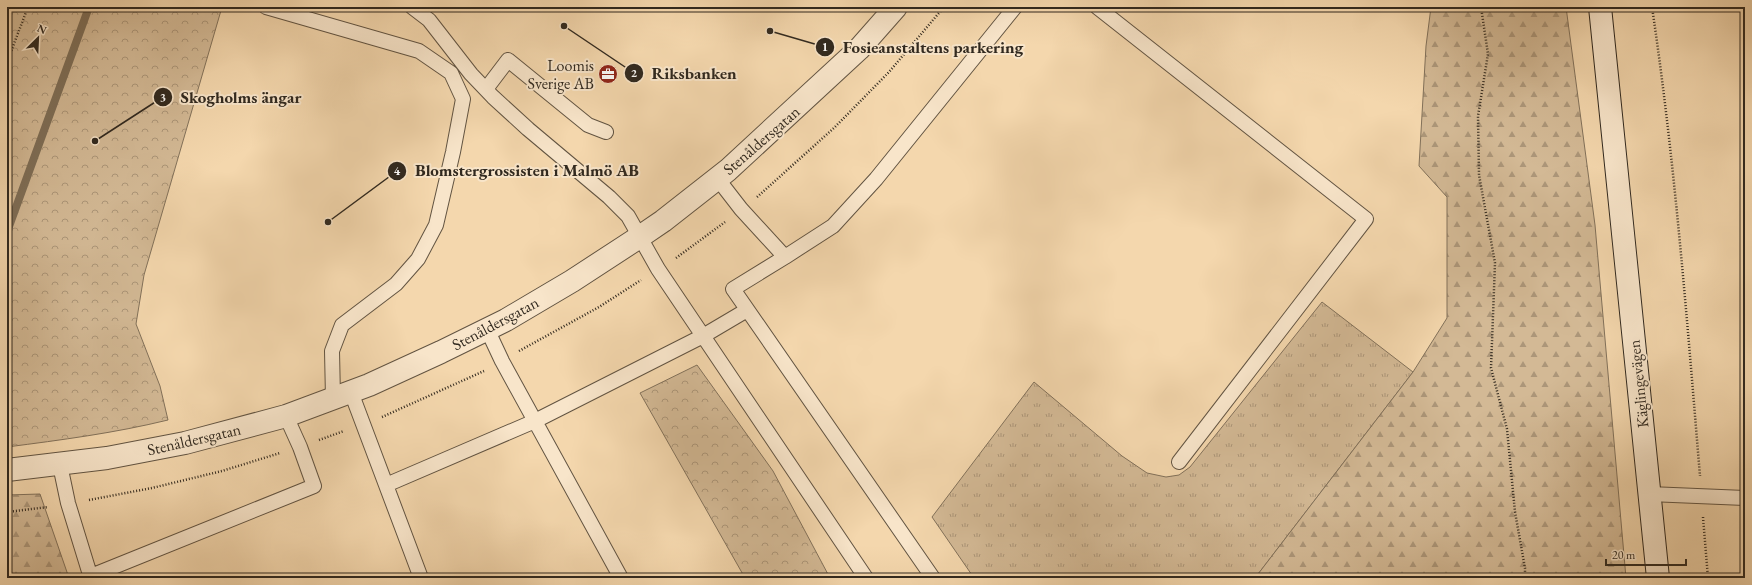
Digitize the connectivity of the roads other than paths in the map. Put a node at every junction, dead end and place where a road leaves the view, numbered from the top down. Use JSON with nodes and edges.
{"nodes":[{"id":1,"x":266,"y":7,"type":"edge"},
{"id":2,"x":412,"y":7,"type":"edge"},
{"id":3,"x":896,"y":7,"type":"edge"},
{"id":4,"x":1015,"y":7,"type":"edge"},
{"id":5,"x":1097,"y":7,"type":"edge"},
{"id":6,"x":1585,"y":7,"type":"edge"},
{"id":7,"x":1600,"y":7,"type":"edge"},
{"id":8,"x":486,"y":89,"type":"junction"},
{"id":9,"x":606,"y":132,"type":"dead end"},
{"id":10,"x":717,"y":178,"type":"junction"},
{"id":11,"x":1618,"y":190,"type":"junction"},
{"id":12,"x":641,"y":236,"type":"junction"},
{"id":13,"x":785,"y":257,"type":"junction"},
{"id":14,"x":748,"y":310,"type":"junction"},
{"id":15,"x":488,"y":329,"type":"junction"},
{"id":16,"x":704,"y":336,"type":"junction"},
{"id":17,"x":342,"y":395,"type":"junction"},
{"id":18,"x":286,"y":416,"type":"junction"},
{"id":19,"x":535,"y":421,"type":"junction"},
{"id":20,"x":1179,"y":462,"type":"dead end"},
{"id":21,"x":60,"y":465,"type":"junction"},
{"id":22,"x":7,"y":470,"type":"edge"},
{"id":23,"x":386,"y":486,"type":"junction"},
{"id":24,"x":1649,"y":494,"type":"junction"},
{"id":25,"x":1745,"y":498,"type":"edge"},
{"id":26,"x":91,"y":577,"type":"edge"},
{"id":27,"x":421,"y":578,"type":"edge"},
{"id":28,"x":621,"y":578,"type":"edge"},
{"id":29,"x":866,"y":578,"type":"edge"},
{"id":30,"x":933,"y":578,"type":"edge"},
{"id":31,"x":1658,"y":578,"type":"edge"}],
"edges":[{"from":1,"to":17,"type":"lane"},
{"from":2,"to":8,"type":"lane"},
{"from":3,"to":10,"type":"street","name":"Stenåldersgatan"},
{"from":4,"to":13,"type":"lane"},
{"from":5,"to":20,"type":"lane"},
{"from":6,"to":11,"type":"street","name":"Käglingevägen"},
{"from":7,"to":11,"type":"street","name":"Käglingevägen"},
{"from":8,"to":9,"type":"lane"},
{"from":8,"to":12,"type":"lane"},
{"from":10,"to":12,"type":"street","name":"Stenåldersgatan"},
{"from":10,"to":13,"type":"lane"},
{"from":11,"to":24,"type":"street","name":"Käglingevägen"},
{"from":12,"to":15,"type":"street","name":"Stenåldersgatan"},
{"from":12,"to":16,"type":"lane"},
{"from":13,"to":14,"type":"lane"},
{"from":14,"to":16,"type":"lane"},
{"from":14,"to":30,"type":"lane"},
{"from":15,"to":17,"type":"street","name":"Stenåldersgatan"},
{"from":15,"to":19,"type":"lane"},
{"from":16,"to":19,"type":"lane"},
{"from":16,"to":29,"type":"lane"},
{"from":17,"to":18,"type":"street","name":"Stenåldersgatan"},
{"from":17,"to":23,"type":"lane"},
{"from":18,"to":21,"type":"street","name":"Stenåldersgatan"},
{"from":18,"to":26,"type":"lane"},
{"from":19,"to":23,"type":"lane"},
{"from":19,"to":28,"type":"lane"},
{"from":21,"to":22,"type":"street","name":"Stenåldersgatan"},
{"from":21,"to":26,"type":"lane"},
{"from":23,"to":27,"type":"lane"},
{"from":24,"to":25,"type":"lane"},
{"from":24,"to":31,"type":"street","name":"Käglingevägen"}]}
